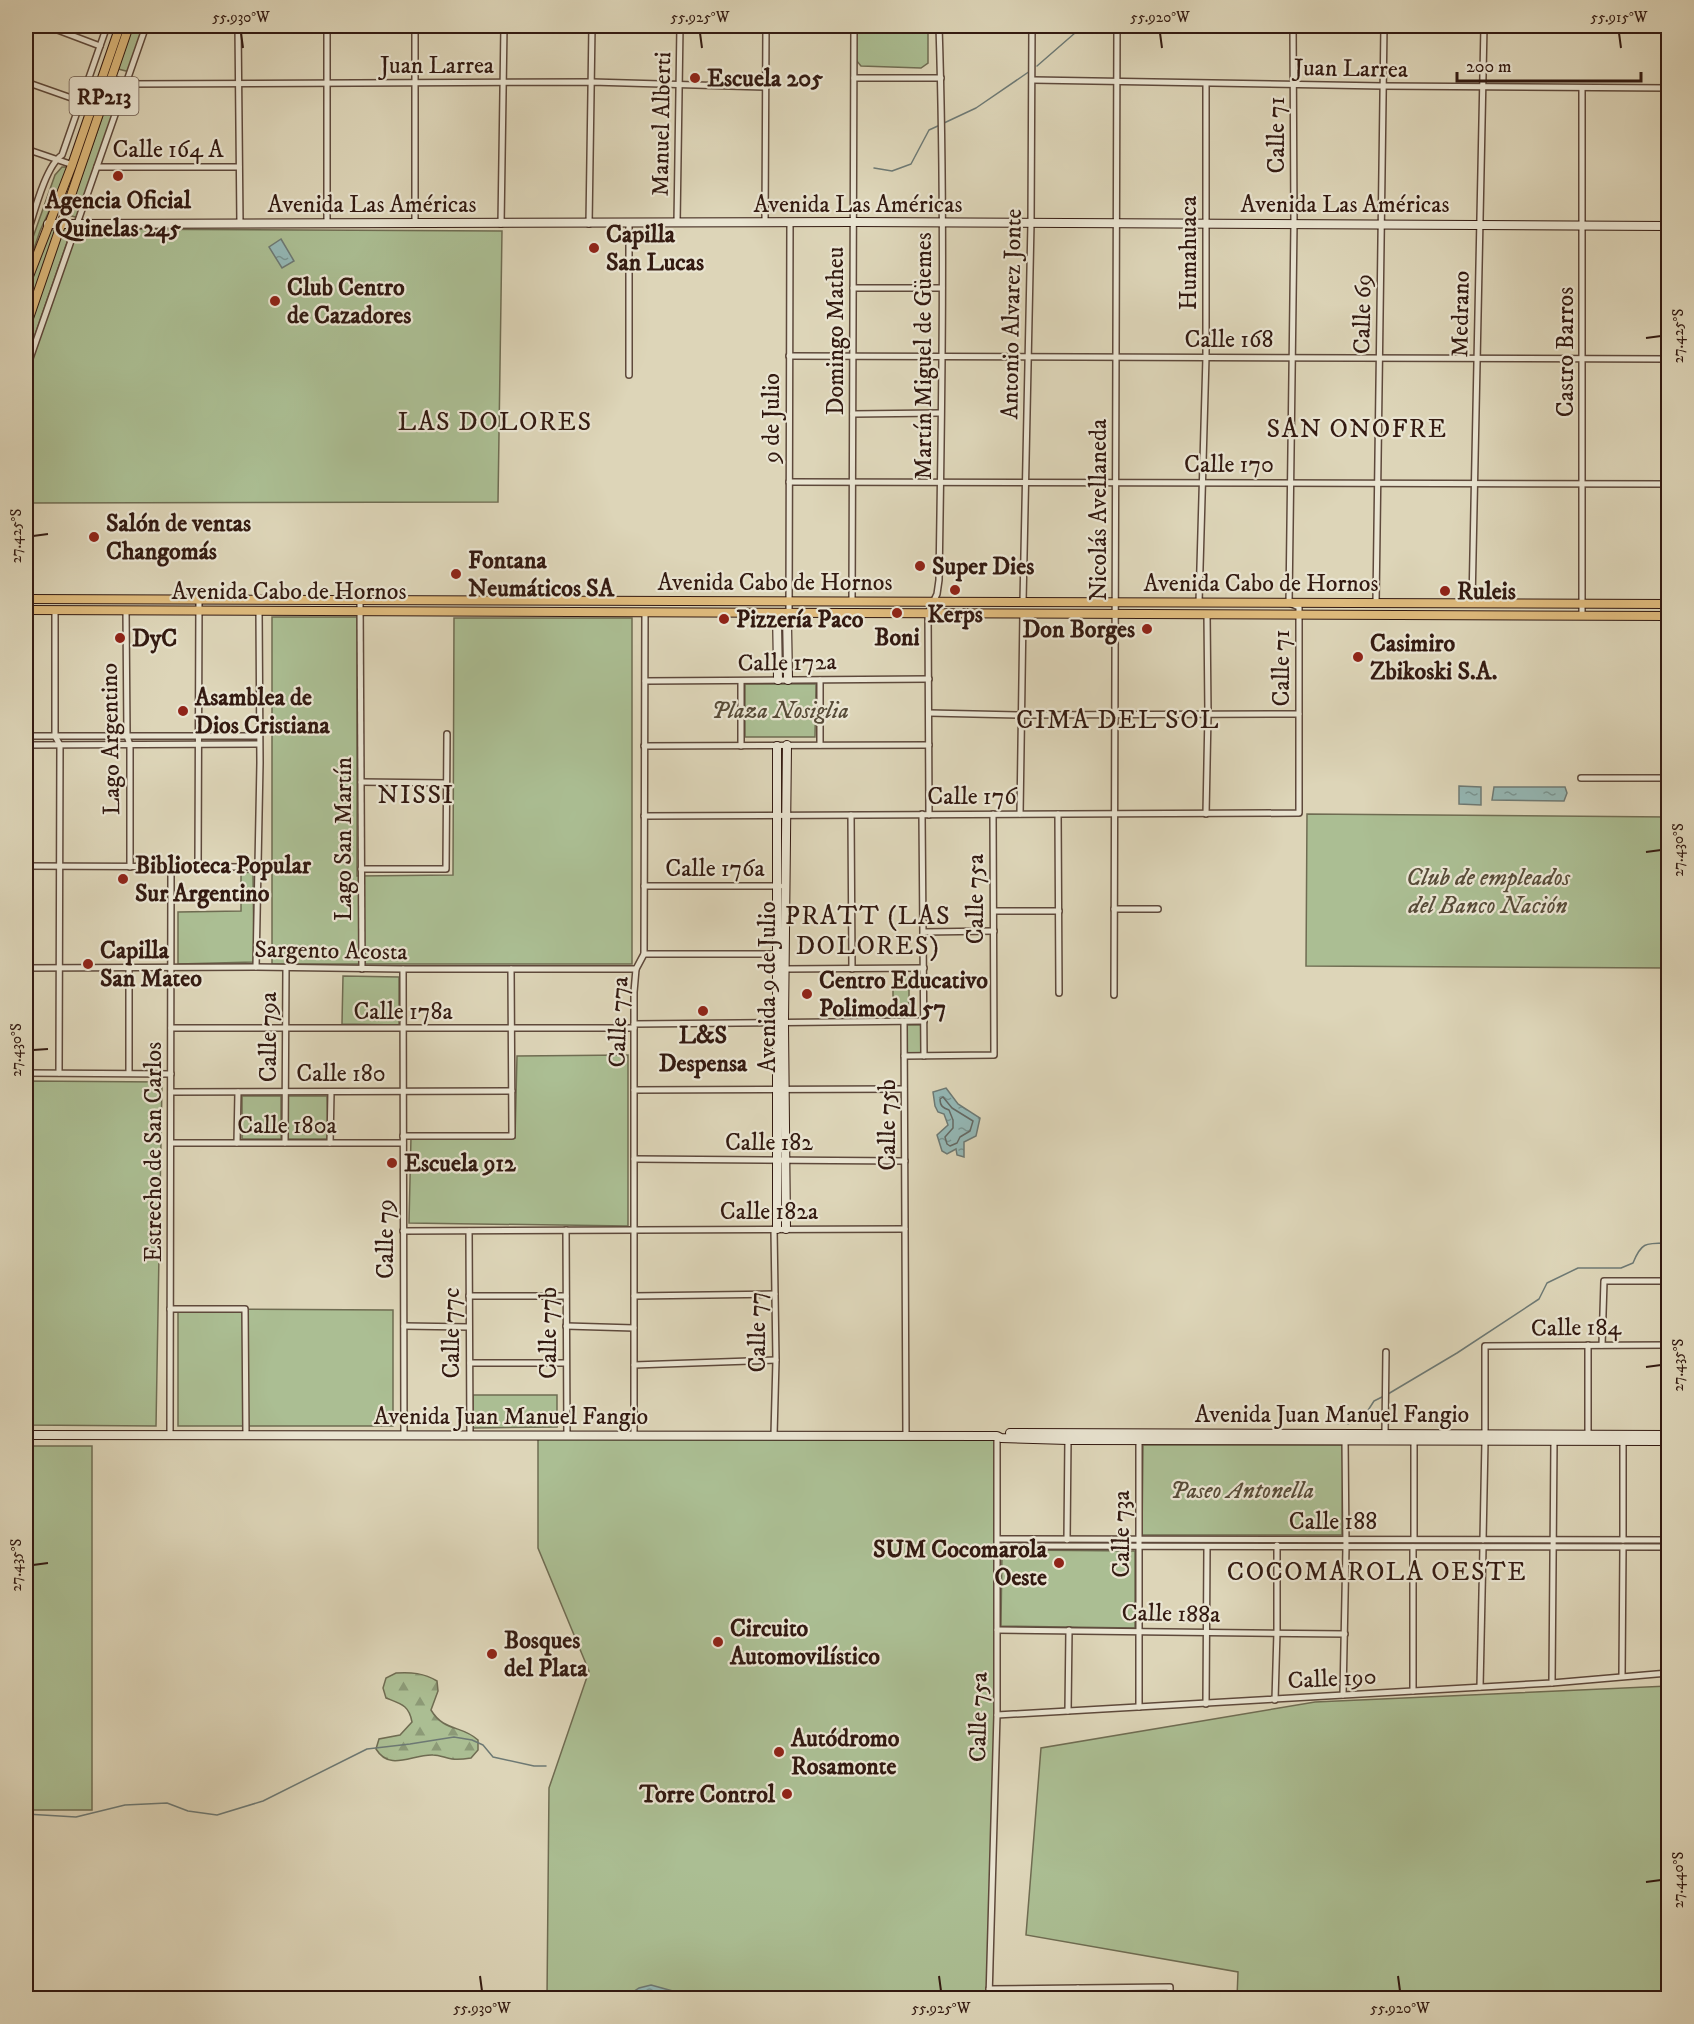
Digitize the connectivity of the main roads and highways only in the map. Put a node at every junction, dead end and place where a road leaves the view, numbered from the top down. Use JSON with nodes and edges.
{"nodes":[{"id":1,"x":120,"y":26,"type":"edge"},
{"id":2,"x":129,"y":26,"type":"edge"},
{"id":3,"x":76,"y":166,"type":"junction"},
{"id":4,"x":48,"y":224,"type":"junction"},
{"id":5,"x":62,"y":224,"type":"junction"},
{"id":6,"x":1668,"y":226,"type":"edge"},
{"id":7,"x":26,"y":284,"type":"edge"},
{"id":8,"x":26,"y":327,"type":"edge"},
{"id":9,"x":26,"y":599,"type":"edge"},
{"id":10,"x":1668,"y":604,"type":"edge"},
{"id":11,"x":26,"y":610,"type":"edge"},
{"id":12,"x":777,"y":613,"type":"junction"},
{"id":13,"x":788,"y":613,"type":"junction"},
{"id":14,"x":1668,"y":616,"type":"edge"},
{"id":15,"x":778,"y":680,"type":"road end"},
{"id":16,"x":788,"y":680,"type":"road end"},
{"id":17,"x":777,"y":746,"type":"road end"},
{"id":18,"x":786,"y":746,"type":"road end"},
{"id":19,"x":782,"y":815,"type":"junction"},
{"id":20,"x":781,"y":1023,"type":"junction"},
{"id":21,"x":781,"y":1090,"type":"junction"},
{"id":22,"x":776,"y":1229,"type":"road end"},
{"id":23,"x":786,"y":1229,"type":"road end"},
{"id":24,"x":1668,"y":1435,"type":"edge"},
{"id":25,"x":26,"y":1436,"type":"edge"},
{"id":26,"x":1345,"y":1437,"type":"junction"},
{"id":27,"x":1485,"y":1438,"type":"junction"},
{"id":28,"x":1668,"y":1441,"type":"edge"}],
"edges":[{"from":1,"to":3,"type":"main road","number":"RP213"},
{"from":2,"to":3,"type":"main road","number":"RP213"},
{"from":3,"to":4,"type":"main road","number":"RP213"},
{"from":3,"to":5,"type":"main road","number":"RP213"},
{"from":4,"to":5,"type":"main road","name":"Avenida Las Américas"},
{"from":4,"to":7,"type":"main road","number":"RP213"},
{"from":5,"to":6,"type":"main road","name":"Avenida Las Américas"},
{"from":5,"to":8,"type":"main road","number":"RP213"},
{"from":9,"to":10,"type":"main road","name":"Avenida Cabo de Hornos"},
{"from":11,"to":12,"type":"main road","name":"Avenida Cabo de Hornos"},
{"from":12,"to":13,"type":"main road","name":"Avenida Cabo de Hornos"},
{"from":12,"to":15,"type":"main road"},
{"from":13,"to":14,"type":"main road","name":"Avenida Cabo de Hornos"},
{"from":13,"to":16,"type":"main road"},
{"from":17,"to":19,"type":"main road","name":"Avenida 9 de Julio"},
{"from":18,"to":19,"type":"main road","name":"Avenida 9 de Julio"},
{"from":19,"to":20,"type":"main road","name":"Avenida 9 de Julio"},
{"from":19,"to":20,"type":"main road","name":"Avenida 9 de Julio"},
{"from":20,"to":21,"type":"main road","name":"Avenida 9 de Julio"},
{"from":21,"to":22,"type":"main road","name":"Avenida 9 de Julio"},
{"from":21,"to":23,"type":"main road","name":"Avenida 9 de Julio"},
{"from":24,"to":27,"type":"main road","name":"Avenida Juan Manuel Fangio"},
{"from":25,"to":26,"type":"main road","name":"Avenida Juan Manuel Fangio"},
{"from":26,"to":27,"type":"main road","name":"Avenida Juan Manuel Fangio"},
{"from":26,"to":27,"type":"main road","name":"Avenida Juan Manuel Fangio"},
{"from":27,"to":28,"type":"main road","name":"Avenida Juan Manuel Fangio"}]}
